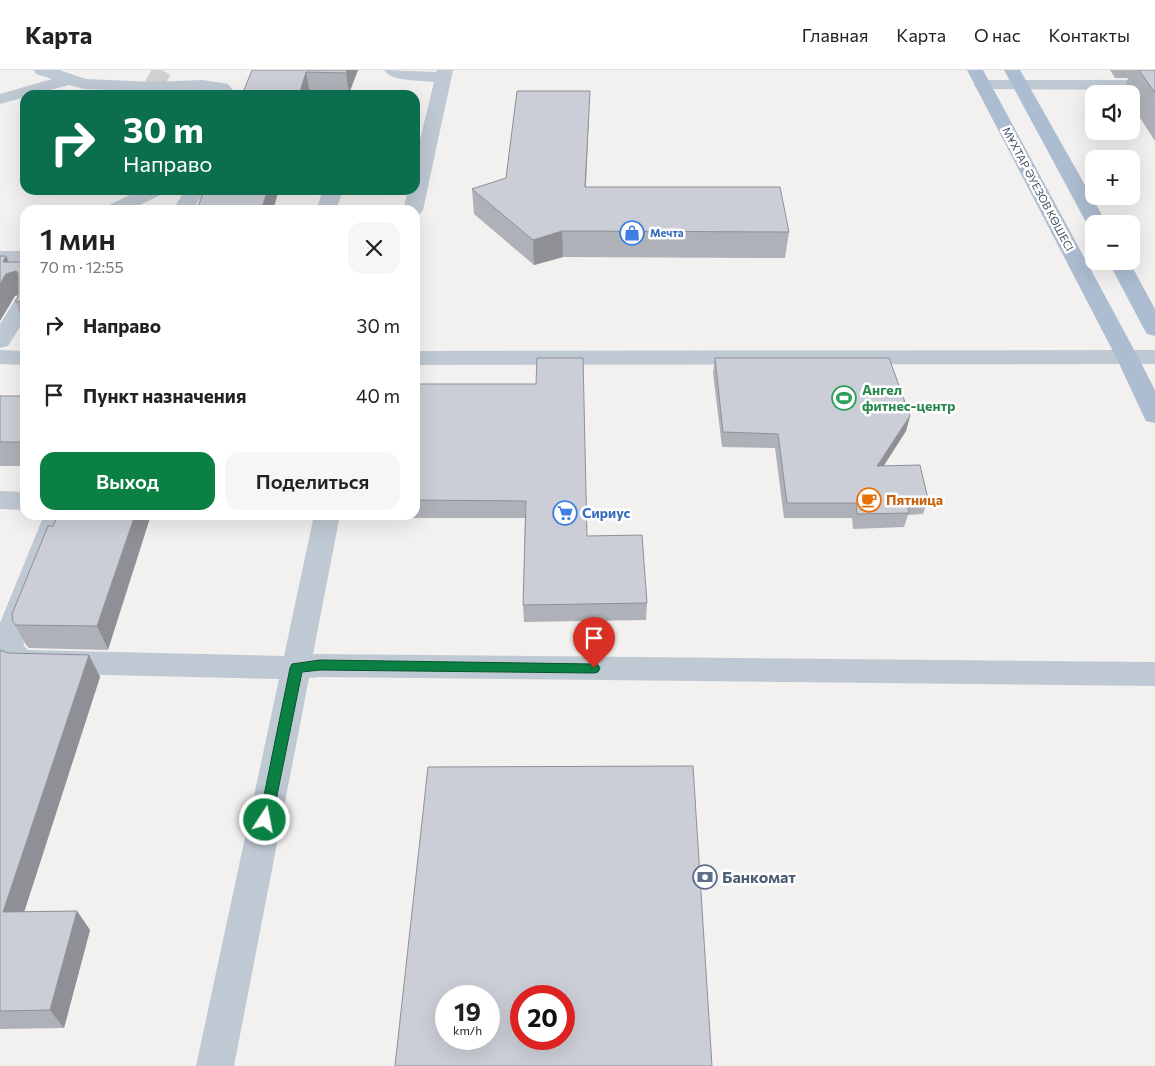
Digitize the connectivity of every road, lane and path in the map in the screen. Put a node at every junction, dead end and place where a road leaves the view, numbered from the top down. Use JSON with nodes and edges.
{"nodes":[{"id":1,"x":42,"y":70,"type":"edge"},
{"id":2,"x":392,"y":70,"type":"edge"},
{"id":3,"x":444,"y":74,"type":"edge"},
{"id":4,"x":979,"y":77,"type":"edge"},
{"id":5,"x":1016,"y":77,"type":"edge"},
{"id":6,"x":70,"y":79,"type":"junction"},
{"id":7,"x":1155,"y":85,"type":"edge"},
{"id":8,"x":32,"y":90,"type":"edge"},
{"id":9,"x":224,"y":90,"type":"edge"},
{"id":10,"x":20,"y":93,"type":"edge"},
{"id":11,"x":0,"y":99,"type":"edge"},
{"id":12,"x":420,"y":179,"type":"edge"},
{"id":13,"x":145,"y":195,"type":"edge"},
{"id":14,"x":124,"y":205,"type":"edge"},
{"id":15,"x":1092,"y":215,"type":"edge"},
{"id":16,"x":0,"y":257,"type":"edge"},
{"id":17,"x":20,"y":257,"type":"edge"},
{"id":18,"x":1123,"y":270,"type":"edge"},
{"id":19,"x":20,"y":310,"type":"edge"},
{"id":20,"x":1155,"y":329,"type":"edge"},
{"id":21,"x":0,"y":341,"type":"edge"},
{"id":22,"x":1128,"y":357,"type":"junction"},
{"id":23,"x":1155,"y":357,"type":"edge"},
{"id":24,"x":0,"y":358,"type":"edge"},
{"id":25,"x":20,"y":358,"type":"edge"},
{"id":26,"x":420,"y":358,"type":"edge"},
{"id":27,"x":1155,"y":415,"type":"edge"},
{"id":28,"x":0,"y":500,"type":"edge"},
{"id":29,"x":20,"y":500,"type":"edge"},
{"id":30,"x":55,"y":520,"type":"edge"},
{"id":31,"x":326,"y":520,"type":"edge"},
{"id":32,"x":296,"y":668,"type":"junction"},
{"id":33,"x":1155,"y":674,"type":"edge"},
{"id":34,"x":215,"y":1066,"type":"edge"}],
"edges":[{"from":1,"to":6,"type":"lane"},
{"from":2,"to":3,"type":"lane"},
{"from":3,"to":12,"type":"lane"},
{"from":4,"to":5,"type":"lane"},
{"from":4,"to":22,"type":"main road","name":"МҰХТАР ӘУЕЗОВ КӨШЕСІ"},
{"from":5,"to":7,"type":"lane"},
{"from":5,"to":15,"type":"main road"},
{"from":6,"to":8,"type":"lane"},
{"from":6,"to":9,"type":"lane"},
{"from":10,"to":11,"type":"lane"},
{"from":13,"to":14,"type":"lane"},
{"from":16,"to":17,"type":"lane"},
{"from":18,"to":20,"type":"main road"},
{"from":19,"to":21,"type":"lane"},
{"from":22,"to":23,"type":"lane"},
{"from":22,"to":26,"type":"lane"},
{"from":22,"to":27,"type":"main road","name":"МҰХТАР ӘУЕЗОВ КӨШЕСІ"},
{"from":24,"to":25,"type":"lane"},
{"from":28,"to":29,"type":"lane"},
{"from":30,"to":32,"type":"lane"},
{"from":31,"to":32,"type":"lane"},
{"from":32,"to":33,"type":"lane"},
{"from":32,"to":34,"type":"lane"}]}
